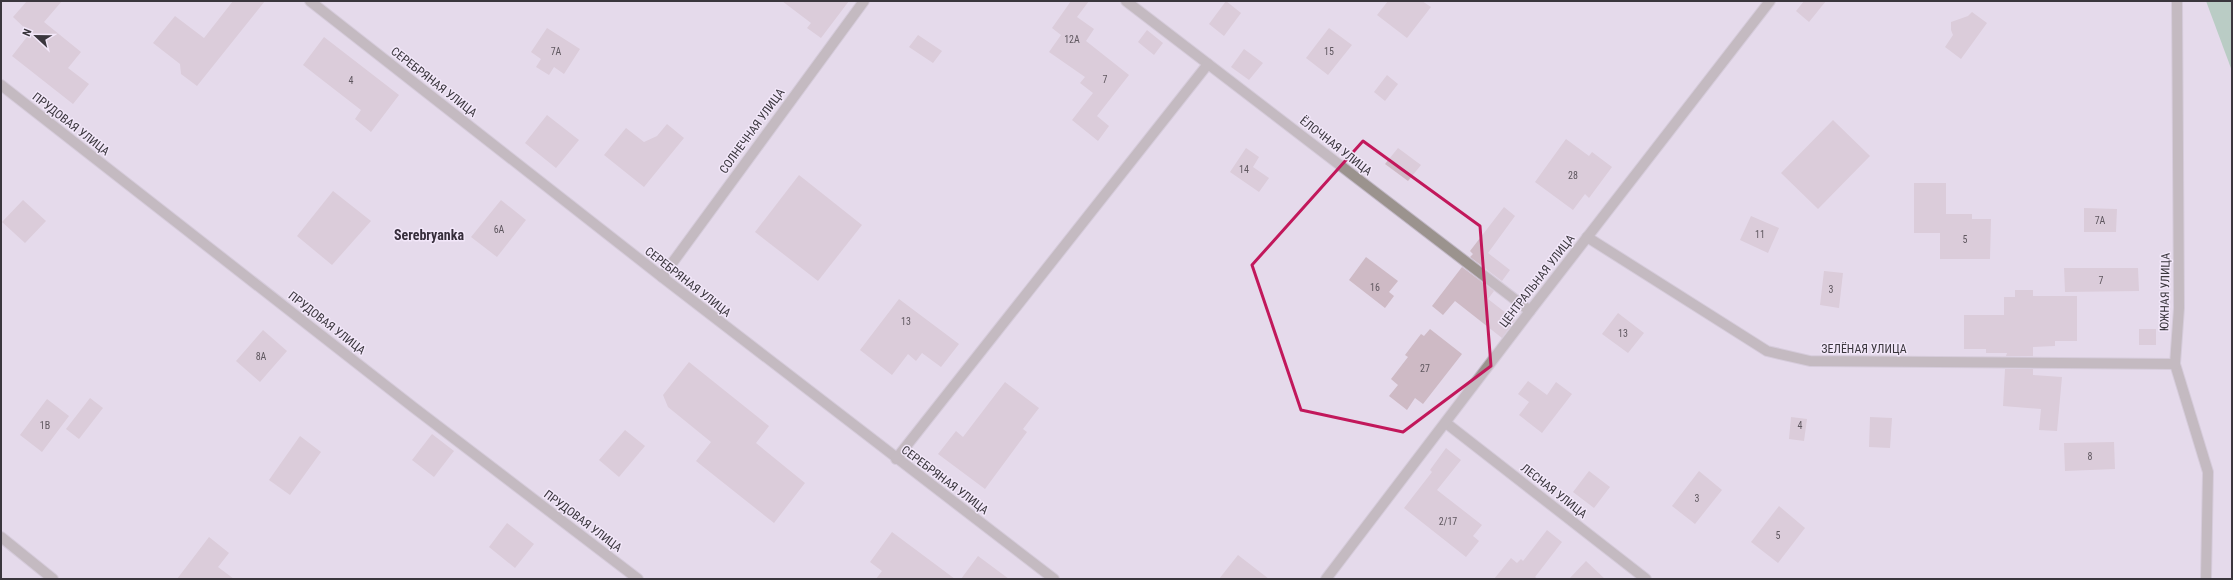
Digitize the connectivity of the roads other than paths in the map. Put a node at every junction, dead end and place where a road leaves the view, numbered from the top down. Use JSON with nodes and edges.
{"nodes":[{"id":1,"x":310,"y":1,"type":"edge"},
{"id":2,"x":864,"y":1,"type":"edge"},
{"id":3,"x":1126,"y":1,"type":"edge"},
{"id":4,"x":1770,"y":1,"type":"edge"},
{"id":5,"x":2177,"y":1,"type":"edge"},
{"id":6,"x":1208,"y":64,"type":"junction"},
{"id":7,"x":1,"y":85,"type":"edge"},
{"id":8,"x":1587,"y":237,"type":"junction"},
{"id":9,"x":662,"y":277,"type":"junction"},
{"id":10,"x":1530,"y":311,"type":"junction"},
{"id":11,"x":2175,"y":364,"type":"junction"},
{"id":12,"x":1446,"y":423,"type":"junction"},
{"id":13,"x":896,"y":459,"type":"junction"},
{"id":14,"x":1,"y":537,"type":"edge"},
{"id":15,"x":53,"y":579,"type":"edge"},
{"id":16,"x":638,"y":579,"type":"edge"},
{"id":17,"x":1054,"y":579,"type":"edge"},
{"id":18,"x":1326,"y":579,"type":"edge"},
{"id":19,"x":1646,"y":579,"type":"edge"},
{"id":20,"x":2206,"y":579,"type":"edge"}],
"edges":[{"from":1,"to":9,"type":"street","name":"СЕРЕБРЯНАЯ УЛИЦА"},
{"from":2,"to":9,"type":"street","name":"СОЛНЕЧНАЯ УЛИЦА"},
{"from":3,"to":6,"type":"street","name":"ЁЛОЧНАЯ УЛИЦА"},
{"from":4,"to":8,"type":"street","name":"ЦЕНТРАЛЬНАЯ УЛИЦА"},
{"from":5,"to":11,"type":"street","name":"ЮЖНАЯ УЛИЦА"},
{"from":6,"to":10,"type":"street","name":"ЁЛОЧНАЯ УЛИЦА"},
{"from":6,"to":13,"type":"street"},
{"from":7,"to":16,"type":"street","name":"ПРУДОВАЯ УЛИЦА"},
{"from":8,"to":10,"type":"street","name":"ЦЕНТРАЛЬНАЯ УЛИЦА"},
{"from":8,"to":11,"type":"street","name":"ЗЕЛЁНАЯ УЛИЦА"},
{"from":9,"to":13,"type":"street","name":"СЕРЕБРЯНАЯ УЛИЦА"},
{"from":10,"to":12,"type":"street","name":"ЦЕНТРАЛЬНАЯ УЛИЦА"},
{"from":11,"to":20,"type":"street","name":"ЮЖНАЯ УЛИЦА"},
{"from":12,"to":18,"type":"street","name":"ЦЕНТРАЛЬНАЯ УЛИЦА"},
{"from":12,"to":19,"type":"street","name":"ЛЕСНАЯ УЛИЦА"},
{"from":13,"to":17,"type":"street","name":"СЕРЕБРЯНАЯ УЛИЦА"},
{"from":14,"to":15,"type":"street"}]}
